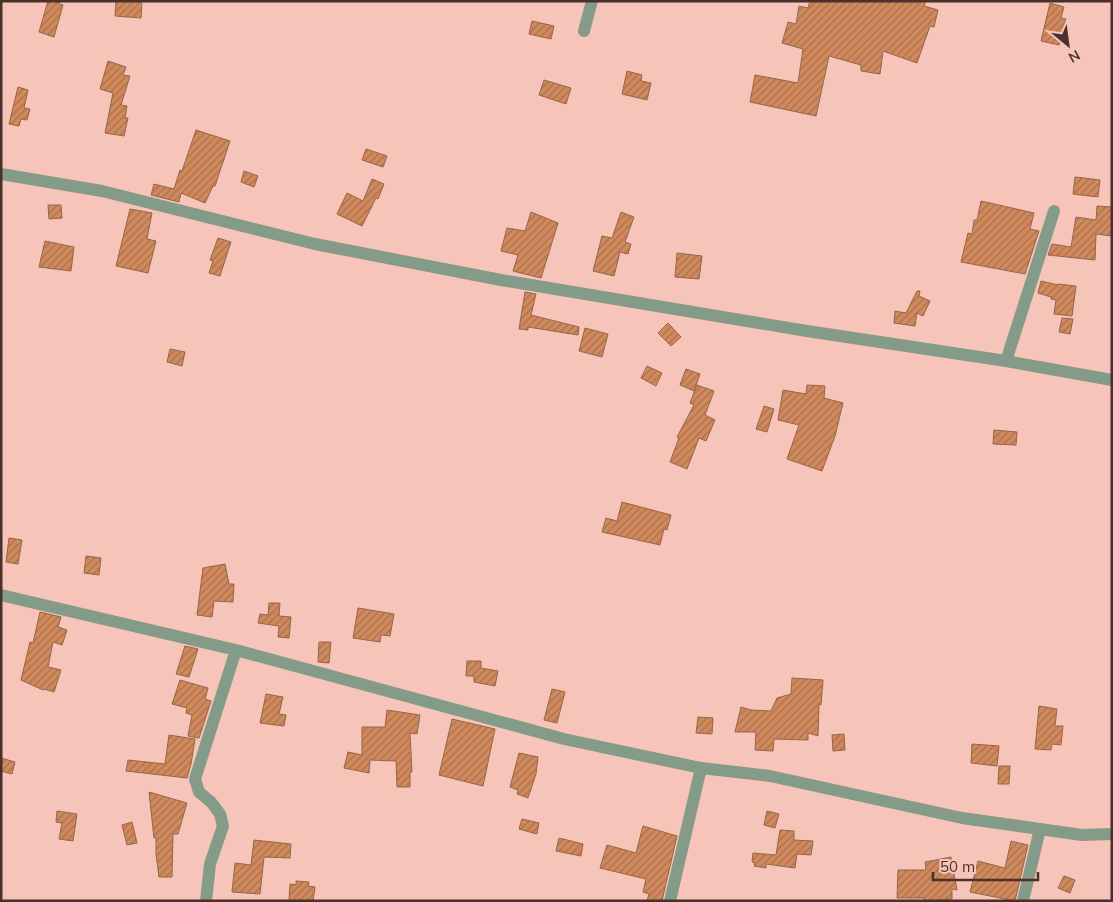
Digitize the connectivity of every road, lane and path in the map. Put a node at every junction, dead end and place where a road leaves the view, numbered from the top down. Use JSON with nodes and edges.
{"nodes":[{"id":1,"x":592,"y":1,"type":"edge"},
{"id":2,"x":584,"y":30,"type":"dead end"},
{"id":3,"x":1,"y":174,"type":"edge"},
{"id":4,"x":1054,"y":211,"type":"dead end"},
{"id":5,"x":1006,"y":361,"type":"junction"},
{"id":6,"x":1112,"y":380,"type":"edge"},
{"id":7,"x":1,"y":595,"type":"edge"},
{"id":8,"x":236,"y":650,"type":"junction"},
{"id":9,"x":702,"y":768,"type":"junction"},
{"id":10,"x":1040,"y":829,"type":"junction"},
{"id":11,"x":1112,"y":834,"type":"edge"},
{"id":12,"x":206,"y":901,"type":"edge"},
{"id":13,"x":670,"y":901,"type":"edge"},
{"id":14,"x":1023,"y":901,"type":"edge"}],
"edges":[{"from":1,"to":2,"type":"street"},
{"from":3,"to":5,"type":"street"},
{"from":4,"to":5,"type":"street"},
{"from":5,"to":6,"type":"street"},
{"from":7,"to":8,"type":"street"},
{"from":8,"to":9,"type":"street"},
{"from":8,"to":12,"type":"street"},
{"from":9,"to":10,"type":"street"},
{"from":9,"to":13,"type":"street"},
{"from":10,"to":11,"type":"street"},
{"from":10,"to":14,"type":"street"}]}
